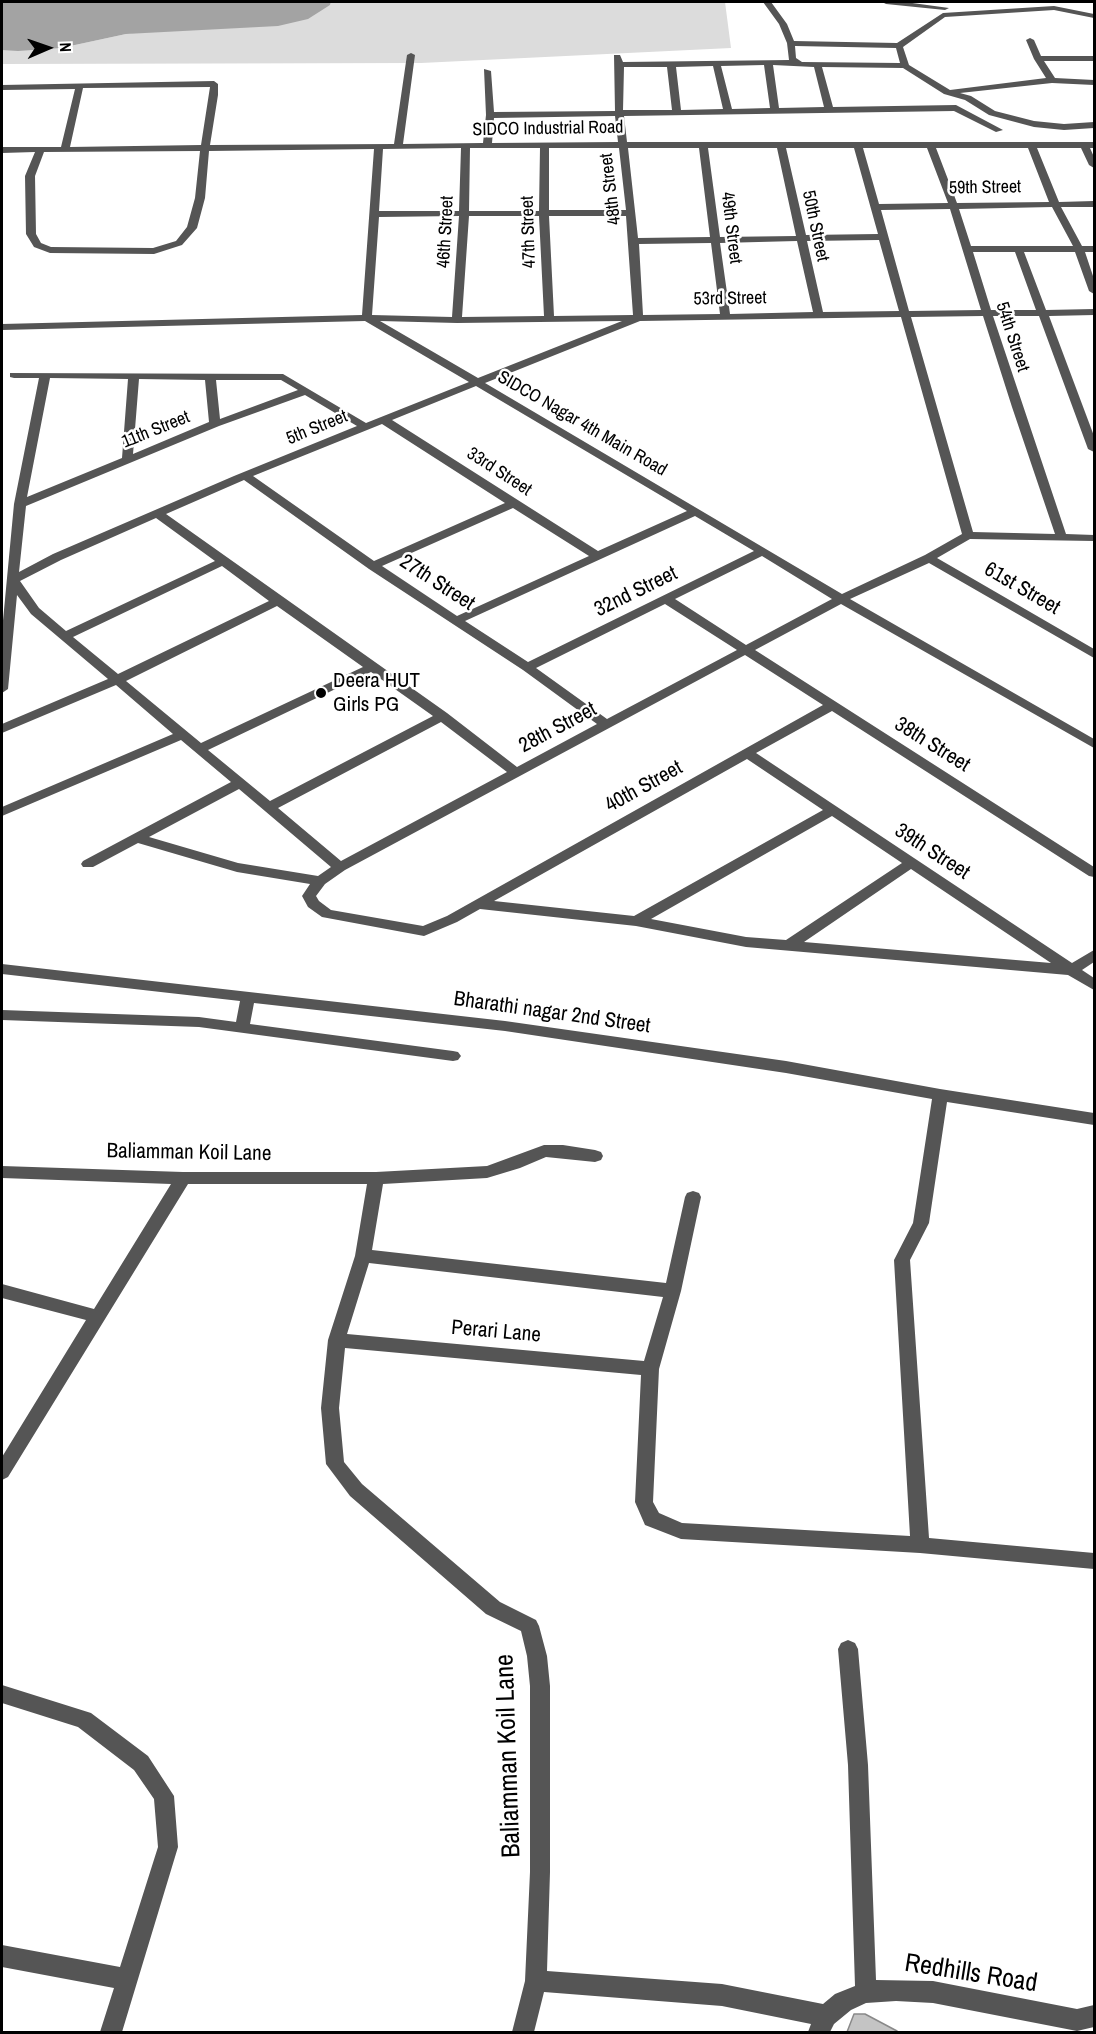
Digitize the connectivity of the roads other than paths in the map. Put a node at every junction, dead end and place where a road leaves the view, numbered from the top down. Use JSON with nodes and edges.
{"nodes":[{"id":1,"x":767,"y":2,"type":"edge"},
{"id":2,"x":886,"y":2,"type":"edge"},
{"id":3,"x":945,"y":8,"type":"edge"},
{"id":4,"x":1095,"y":16,"type":"edge"},
{"id":5,"x":1030,"y":39,"type":"dead end"},
{"id":6,"x":791,"y":43,"type":"junction"},
{"id":7,"x":899,"y":46,"type":"junction"},
{"id":8,"x":411,"y":55,"type":"dead end"},
{"id":9,"x":1095,"y":58,"type":"edge"},
{"id":10,"x":1038,"y":59,"type":"junction"},
{"id":11,"x":768,"y":62,"type":"junction"},
{"id":12,"x":795,"y":62,"type":"junction"},
{"id":13,"x":716,"y":63,"type":"junction"},
{"id":14,"x":671,"y":64,"type":"junction"},
{"id":15,"x":817,"y":64,"type":"junction"},
{"id":16,"x":905,"y":66,"type":"junction"},
{"id":17,"x":487,"y":71,"type":"dead end"},
{"id":18,"x":1052,"y":80,"type":"junction"},
{"id":19,"x":1095,"y":83,"type":"edge"},
{"id":20,"x":80,"y":85,"type":"junction"},
{"id":21,"x":2,"y":87,"type":"edge"},
{"id":22,"x":947,"y":92,"type":"junction"},
{"id":23,"x":829,"y":109,"type":"junction"},
{"id":24,"x":728,"y":110,"type":"junction"},
{"id":25,"x":775,"y":110,"type":"junction"},
{"id":26,"x":619,"y":111,"type":"junction"},
{"id":27,"x":677,"y":111,"type":"junction"},
{"id":28,"x":992,"y":113,"type":"junction"},
{"id":29,"x":490,"y":115,"type":"junction"},
{"id":30,"x":1095,"y":125,"type":"edge"},
{"id":31,"x":999,"y":130,"type":"junction"},
{"id":32,"x":544,"y":145,"type":"junction"},
{"id":33,"x":623,"y":145,"type":"junction"},
{"id":34,"x":704,"y":145,"type":"junction"},
{"id":35,"x":780,"y":145,"type":"junction"},
{"id":36,"x":858,"y":145,"type":"junction"},
{"id":37,"x":930,"y":145,"type":"junction"},
{"id":38,"x":1010,"y":145,"type":"junction"},
{"id":39,"x":1031,"y":145,"type":"junction"},
{"id":40,"x":1089,"y":145,"type":"edge"},
{"id":41,"x":466,"y":146,"type":"junction"},
{"id":42,"x":487,"y":146,"type":"junction"},
{"id":43,"x":204,"y":147,"type":"junction"},
{"id":44,"x":379,"y":147,"type":"junction"},
{"id":45,"x":398,"y":147,"type":"junction"},
{"id":46,"x":2,"y":150,"type":"edge"},
{"id":47,"x":40,"y":150,"type":"junction"},
{"id":48,"x":65,"y":150,"type":"junction"},
{"id":49,"x":1095,"y":165,"type":"edge"},
{"id":50,"x":1055,"y":204,"type":"junction"},
{"id":51,"x":1095,"y":204,"type":"edge"},
{"id":52,"x":953,"y":205,"type":"junction"},
{"id":53,"x":877,"y":207,"type":"junction"},
{"id":54,"x":631,"y":213,"type":"junction"},
{"id":55,"x":373,"y":214,"type":"junction"},
{"id":56,"x":464,"y":214,"type":"junction"},
{"id":57,"x":544,"y":214,"type":"junction"},
{"id":58,"x":885,"y":237,"type":"junction"},
{"id":59,"x":801,"y":238,"type":"junction"},
{"id":60,"x":717,"y":239,"type":"junction"},
{"id":61,"x":634,"y":241,"type":"junction"},
{"id":62,"x":1018,"y":248,"type":"junction"},
{"id":63,"x":966,"y":249,"type":"junction"},
{"id":64,"x":1079,"y":249,"type":"junction"},
{"id":65,"x":1095,"y":249,"type":"edge"},
{"id":66,"x":1095,"y":291,"type":"edge"},
{"id":67,"x":1044,"y":312,"type":"junction"},
{"id":68,"x":1095,"y":312,"type":"edge"},
{"id":69,"x":986,"y":313,"type":"junction"},
{"id":70,"x":818,"y":314,"type":"junction"},
{"id":71,"x":907,"y":314,"type":"junction"},
{"id":72,"x":725,"y":316,"type":"junction"},
{"id":73,"x":367,"y":318,"type":"junction"},
{"id":74,"x":549,"y":318,"type":"junction"},
{"id":75,"x":638,"y":318,"type":"junction"},
{"id":76,"x":457,"y":320,"type":"junction"},
{"id":77,"x":2,"y":327,"type":"edge"},
{"id":78,"x":14,"y":375,"type":"dead end"},
{"id":79,"x":45,"y":375,"type":"junction"},
{"id":80,"x":134,"y":375,"type":"junction"},
{"id":81,"x":210,"y":375,"type":"junction"},
{"id":82,"x":476,"y":383,"type":"junction"},
{"id":83,"x":306,"y":391,"type":"junction"},
{"id":84,"x":382,"y":419,"type":"junction"},
{"id":85,"x":215,"y":424,"type":"junction"},
{"id":86,"x":364,"y":426,"type":"junction"},
{"id":87,"x":1095,"y":449,"type":"edge"},
{"id":88,"x":127,"y":460,"type":"junction"},
{"id":89,"x":245,"y":475,"type":"junction"},
{"id":90,"x":514,"y":503,"type":"junction"},
{"id":91,"x":20,"y":504,"type":"junction"},
{"id":92,"x":696,"y":511,"type":"junction"},
{"id":93,"x":157,"y":513,"type":"junction"},
{"id":94,"x":968,"y":535,"type":"junction"},
{"id":95,"x":1062,"y":538,"type":"junction"},
{"id":96,"x":1095,"y":538,"type":"edge"},
{"id":97,"x":763,"y":551,"type":"junction"},
{"id":98,"x":597,"y":556,"type":"junction"},
{"id":99,"x":929,"y":558,"type":"junction"},
{"id":100,"x":224,"y":561,"type":"junction"},
{"id":101,"x":373,"y":566,"type":"junction"},
{"id":102,"x":13,"y":580,"type":"junction"},
{"id":103,"x":666,"y":599,"type":"junction"},
{"id":104,"x":841,"y":599,"type":"junction"},
{"id":105,"x":278,"y":601,"type":"junction"},
{"id":106,"x":458,"y":620,"type":"junction"},
{"id":107,"x":64,"y":636,"type":"junction"},
{"id":108,"x":748,"y":650,"type":"junction"},
{"id":109,"x":1095,"y":654,"type":"edge"},
{"id":110,"x":372,"y":667,"type":"junction"},
{"id":111,"x":527,"y":667,"type":"junction"},
{"id":112,"x":117,"y":680,"type":"junction"},
{"id":113,"x":2,"y":689,"type":"edge"},
{"id":114,"x":831,"y":706,"type":"junction"},
{"id":115,"x":442,"y":716,"type":"junction"},
{"id":116,"x":607,"y":725,"type":"junction"},
{"id":117,"x":2,"y":729,"type":"edge"},
{"id":118,"x":182,"y":735,"type":"junction"},
{"id":119,"x":1095,"y":744,"type":"edge"},
{"id":120,"x":199,"y":749,"type":"junction"},
{"id":121,"x":747,"y":753,"type":"junction"},
{"id":122,"x":517,"y":773,"type":"junction"},
{"id":123,"x":240,"y":783,"type":"junction"},
{"id":124,"x":269,"y":807,"type":"junction"},
{"id":125,"x":831,"y":811,"type":"junction"},
{"id":126,"x":2,"y":812,"type":"edge"},
{"id":127,"x":136,"y":838,"type":"junction"},
{"id":128,"x":910,"y":863,"type":"junction"},
{"id":129,"x":88,"y":864,"type":"dead end"},
{"id":130,"x":340,"y":867,"type":"junction"},
{"id":131,"x":1095,"y":873,"type":"edge"},
{"id":132,"x":320,"y":881,"type":"junction"},
{"id":133,"x":478,"y":904,"type":"junction"},
{"id":134,"x":636,"y":921,"type":"junction"},
{"id":135,"x":791,"y":944,"type":"junction"},
{"id":136,"x":1095,"y":955,"type":"edge"},
{"id":137,"x":2,"y":969,"type":"edge"},
{"id":138,"x":1072,"y":970,"type":"junction"},
{"id":139,"x":1095,"y":985,"type":"edge"},
{"id":140,"x":249,"y":997,"type":"junction"},
{"id":141,"x":2,"y":1015,"type":"edge"},
{"id":142,"x":242,"y":1028,"type":"junction"},
{"id":143,"x":453,"y":1056,"type":"dead end"},
{"id":144,"x":940,"y":1095,"type":"junction"},
{"id":145,"x":1095,"y":1119,"type":"edge"},
{"id":146,"x":595,"y":1156,"type":"dead end"},
{"id":147,"x":2,"y":1172,"type":"edge"},
{"id":148,"x":183,"y":1178,"type":"junction"},
{"id":149,"x":376,"y":1178,"type":"junction"},
{"id":150,"x":693,"y":1197,"type":"dead end"},
{"id":151,"x":363,"y":1256,"type":"junction"},
{"id":152,"x":2,"y":1291,"type":"edge"},
{"id":153,"x":673,"y":1291,"type":"junction"},
{"id":154,"x":99,"y":1317,"type":"junction"},
{"id":155,"x":337,"y":1340,"type":"junction"},
{"id":156,"x":650,"y":1369,"type":"junction"},
{"id":157,"x":2,"y":1472,"type":"edge"},
{"id":158,"x":920,"y":1545,"type":"junction"},
{"id":159,"x":1095,"y":1561,"type":"edge"},
{"id":160,"x":848,"y":1649,"type":"dead end"},
{"id":161,"x":2,"y":1694,"type":"edge"},
{"id":162,"x":2,"y":1956,"type":"edge"},
{"id":163,"x":126,"y":1979,"type":"junction"},
{"id":164,"x":536,"y":1981,"type":"junction"},
{"id":165,"x":866,"y":1992,"type":"junction"},
{"id":166,"x":1095,"y":2016,"type":"edge"},
{"id":167,"x":823,"y":2024,"type":"edge"},
{"id":168,"x":111,"y":2032,"type":"edge"},
{"id":169,"x":523,"y":2032,"type":"edge"}],
"edges":[{"from":1,"to":6,"type":"street"},
{"from":2,"to":3,"type":"street"},
{"from":3,"to":4,"type":"street"},
{"from":3,"to":7,"type":"street"},
{"from":5,"to":10,"type":"street"},
{"from":6,"to":7,"type":"street"},
{"from":6,"to":12,"type":"street"},
{"from":7,"to":16,"type":"street"},
{"from":8,"to":45,"type":"street"},
{"from":9,"to":10,"type":"street"},
{"from":10,"to":18,"type":"street"},
{"from":11,"to":12,"type":"street"},
{"from":11,"to":13,"type":"street"},
{"from":11,"to":25,"type":"street"},
{"from":12,"to":15,"type":"street"},
{"from":13,"to":14,"type":"street"},
{"from":13,"to":24,"type":"street"},
{"from":14,"to":26,"type":"street","name":"48th Street"},
{"from":14,"to":27,"type":"street"},
{"from":15,"to":16,"type":"street"},
{"from":15,"to":23,"type":"street"},
{"from":16,"to":22,"type":"street"},
{"from":17,"to":29,"type":"street"},
{"from":18,"to":19,"type":"street"},
{"from":18,"to":22,"type":"street"},
{"from":20,"to":21,"type":"street"},
{"from":20,"to":43,"type":"street"},
{"from":20,"to":48,"type":"street"},
{"from":22,"to":28,"type":"street"},
{"from":23,"to":25,"type":"street"},
{"from":23,"to":31,"type":"street"},
{"from":24,"to":25,"type":"street"},
{"from":24,"to":27,"type":"street"},
{"from":26,"to":27,"type":"street"},
{"from":26,"to":29,"type":"street"},
{"from":26,"to":33,"type":"street","name":"48th Street"},
{"from":28,"to":30,"type":"street"},
{"from":28,"to":31,"type":"street"},
{"from":29,"to":42,"type":"street"},
{"from":31,"to":38,"type":"street"},
{"from":32,"to":33,"type":"street","name":"SIDCO Industrial Road"},
{"from":32,"to":42,"type":"street","name":"SIDCO Industrial Road"},
{"from":32,"to":57,"type":"street","name":"47th Street"},
{"from":33,"to":34,"type":"street","name":"SIDCO Industrial Road"},
{"from":33,"to":54,"type":"street","name":"48th Street"},
{"from":34,"to":35,"type":"street","name":"SIDCO Industrial Road"},
{"from":34,"to":60,"type":"street","name":"49th Street"},
{"from":35,"to":36,"type":"street","name":"SIDCO Industrial Road"},
{"from":35,"to":59,"type":"street","name":"50th Street"},
{"from":36,"to":37,"type":"street","name":"SIDCO Industrial Road"},
{"from":36,"to":53,"type":"street"},
{"from":37,"to":38,"type":"street","name":"SIDCO Industrial Road"},
{"from":37,"to":52,"type":"street","name":"54th Street"},
{"from":38,"to":39,"type":"street","name":"SIDCO Industrial Road"},
{"from":39,"to":40,"type":"street","name":"SIDCO Industrial Road"},
{"from":39,"to":50,"type":"street"},
{"from":40,"to":49,"type":"street"},
{"from":41,"to":42,"type":"street","name":"SIDCO Industrial Road"},
{"from":41,"to":45,"type":"street","name":"SIDCO Industrial Road"},
{"from":41,"to":56,"type":"street","name":"46th Street"},
{"from":43,"to":44,"type":"street","name":"SIDCO Industrial Road"},
{"from":43,"to":47,"type":"street"},
{"from":43,"to":48,"type":"street","name":"SIDCO Industrial Road"},
{"from":44,"to":45,"type":"street","name":"SIDCO Industrial Road"},
{"from":44,"to":55,"type":"street"},
{"from":46,"to":47,"type":"street","name":"SIDCO Industrial Road"},
{"from":47,"to":48,"type":"street","name":"SIDCO Industrial Road"},
{"from":50,"to":51,"type":"street","name":"59th Street"},
{"from":50,"to":52,"type":"street","name":"59th Street"},
{"from":50,"to":64,"type":"street"},
{"from":52,"to":53,"type":"street","name":"59th Street"},
{"from":52,"to":63,"type":"street","name":"54th Street"},
{"from":53,"to":58,"type":"street"},
{"from":54,"to":57,"type":"street"},
{"from":54,"to":61,"type":"street","name":"48th Street"},
{"from":55,"to":56,"type":"street"},
{"from":55,"to":73,"type":"street"},
{"from":56,"to":57,"type":"street"},
{"from":56,"to":76,"type":"street","name":"46th Street"},
{"from":57,"to":74,"type":"street","name":"47th Street"},
{"from":58,"to":59,"type":"street"},
{"from":58,"to":71,"type":"street"},
{"from":59,"to":60,"type":"street"},
{"from":59,"to":70,"type":"street","name":"50th Street"},
{"from":60,"to":61,"type":"street"},
{"from":60,"to":72,"type":"street","name":"49th Street"},
{"from":61,"to":75,"type":"street","name":"48th Street"},
{"from":62,"to":63,"type":"street"},
{"from":62,"to":64,"type":"street"},
{"from":62,"to":67,"type":"street"},
{"from":63,"to":69,"type":"street","name":"54th Street"},
{"from":64,"to":65,"type":"street"},
{"from":64,"to":66,"type":"street"},
{"from":67,"to":68,"type":"street","name":"53rd Street"},
{"from":67,"to":69,"type":"street","name":"53rd Street"},
{"from":67,"to":87,"type":"street"},
{"from":69,"to":71,"type":"street","name":"53rd Street"},
{"from":69,"to":95,"type":"street","name":"54th Street"},
{"from":70,"to":71,"type":"street","name":"53rd Street"},
{"from":70,"to":72,"type":"street","name":"53rd Street"},
{"from":71,"to":94,"type":"street"},
{"from":72,"to":75,"type":"street","name":"53rd Street"},
{"from":73,"to":76,"type":"street","name":"53rd Street"},
{"from":73,"to":77,"type":"street"},
{"from":73,"to":82,"type":"street","name":"SIDCO Nagar 4th Main Road"},
{"from":74,"to":75,"type":"street","name":"53rd Street"},
{"from":74,"to":76,"type":"street","name":"53rd Street"},
{"from":75,"to":82,"type":"street","name":"5th Street"},
{"from":78,"to":79,"type":"street"},
{"from":79,"to":80,"type":"street"},
{"from":79,"to":91,"type":"street"},
{"from":80,"to":81,"type":"street"},
{"from":80,"to":88,"type":"street"},
{"from":81,"to":83,"type":"street"},
{"from":81,"to":85,"type":"street"},
{"from":82,"to":84,"type":"street","name":"5th Street"},
{"from":82,"to":92,"type":"street","name":"SIDCO Nagar 4th Main Road"},
{"from":83,"to":85,"type":"street","name":"11th Street"},
{"from":83,"to":86,"type":"street"},
{"from":84,"to":86,"type":"street","name":"5th Street"},
{"from":84,"to":90,"type":"street","name":"33rd Street"},
{"from":85,"to":88,"type":"street","name":"11th Street"},
{"from":86,"to":89,"type":"street","name":"5th Street"},
{"from":88,"to":91,"type":"street","name":"11th Street"},
{"from":89,"to":93,"type":"street","name":"5th Street"},
{"from":89,"to":101,"type":"street","name":"27th Street"},
{"from":90,"to":98,"type":"street","name":"33rd Street"},
{"from":90,"to":101,"type":"street"},
{"from":91,"to":102,"type":"street"},
{"from":92,"to":97,"type":"street","name":"SIDCO Nagar 4th Main Road"},
{"from":92,"to":98,"type":"street"},
{"from":93,"to":100,"type":"street"},
{"from":93,"to":102,"type":"street","name":"5th Street"},
{"from":94,"to":95,"type":"street"},
{"from":94,"to":99,"type":"street","name":"28th Street"},
{"from":95,"to":96,"type":"street"},
{"from":97,"to":103,"type":"street","name":"32nd Street"},
{"from":97,"to":104,"type":"street","name":"SIDCO Nagar 4th Main Road"},
{"from":98,"to":106,"type":"street"},
{"from":99,"to":104,"type":"street","name":"28th Street"},
{"from":99,"to":109,"type":"street","name":"61st Street"},
{"from":100,"to":105,"type":"street"},
{"from":100,"to":107,"type":"street"},
{"from":101,"to":106,"type":"street","name":"27th Street"},
{"from":102,"to":107,"type":"street"},
{"from":102,"to":113,"type":"street"},
{"from":103,"to":108,"type":"street","name":"38th Street"},
{"from":103,"to":111,"type":"street","name":"32nd Street"},
{"from":104,"to":108,"type":"street","name":"28th Street"},
{"from":104,"to":119,"type":"street","name":"SIDCO Nagar 4th Main Road"},
{"from":105,"to":110,"type":"street"},
{"from":105,"to":112,"type":"street"},
{"from":106,"to":111,"type":"street","name":"27th Street"},
{"from":107,"to":112,"type":"street"},
{"from":108,"to":114,"type":"street","name":"38th Street"},
{"from":108,"to":116,"type":"street","name":"28th Street"},
{"from":110,"to":115,"type":"street"},
{"from":110,"to":120,"type":"street"},
{"from":111,"to":116,"type":"street","name":"27th Street"},
{"from":112,"to":117,"type":"street"},
{"from":112,"to":118,"type":"street"},
{"from":114,"to":121,"type":"street","name":"40th Street"},
{"from":114,"to":131,"type":"street","name":"38th Street"},
{"from":115,"to":122,"type":"street"},
{"from":115,"to":124,"type":"street"},
{"from":116,"to":122,"type":"street","name":"28th Street"},
{"from":118,"to":120,"type":"street"},
{"from":118,"to":126,"type":"street"},
{"from":120,"to":123,"type":"street"},
{"from":121,"to":125,"type":"street","name":"39th Street"},
{"from":121,"to":133,"type":"street","name":"40th Street"},
{"from":122,"to":130,"type":"street","name":"28th Street"},
{"from":123,"to":124,"type":"street"},
{"from":123,"to":127,"type":"street"},
{"from":124,"to":130,"type":"street"},
{"from":125,"to":128,"type":"street","name":"39th Street"},
{"from":125,"to":134,"type":"street"},
{"from":127,"to":129,"type":"street"},
{"from":127,"to":132,"type":"street"},
{"from":128,"to":135,"type":"street"},
{"from":128,"to":138,"type":"street","name":"39th Street"},
{"from":130,"to":132,"type":"street","name":"28th Street"},
{"from":132,"to":133,"type":"street","name":"40th Street"},
{"from":133,"to":134,"type":"street"},
{"from":134,"to":135,"type":"street"},
{"from":135,"to":138,"type":"street"},
{"from":136,"to":138,"type":"street"},
{"from":137,"to":140,"type":"street","name":"Bharathi nagar 2nd Street"},
{"from":138,"to":139,"type":"street","name":"39th Street"},
{"from":140,"to":142,"type":"street"},
{"from":140,"to":144,"type":"street","name":"Bharathi nagar 2nd Street"},
{"from":141,"to":142,"type":"street"},
{"from":142,"to":143,"type":"street"},
{"from":144,"to":145,"type":"street","name":"Bharathi nagar 2nd Street"},
{"from":144,"to":158,"type":"street"},
{"from":146,"to":149,"type":"street","name":"Baliamman Koil Lane"},
{"from":147,"to":148,"type":"street","name":"Baliamman Koil Lane"},
{"from":148,"to":149,"type":"street","name":"Baliamman Koil Lane"},
{"from":148,"to":154,"type":"street"},
{"from":149,"to":151,"type":"street","name":"Baliamman Koil Lane"},
{"from":150,"to":153,"type":"street"},
{"from":151,"to":153,"type":"street"},
{"from":151,"to":155,"type":"street","name":"Baliamman Koil Lane"},
{"from":152,"to":154,"type":"street"},
{"from":153,"to":156,"type":"street"},
{"from":154,"to":157,"type":"street"},
{"from":155,"to":156,"type":"street","name":"Perari Lane"},
{"from":155,"to":164,"type":"street","name":"Baliamman Koil Lane"},
{"from":156,"to":158,"type":"street"},
{"from":158,"to":159,"type":"street"},
{"from":160,"to":165,"type":"street"},
{"from":161,"to":163,"type":"street"},
{"from":162,"to":163,"type":"street"},
{"from":163,"to":168,"type":"street"},
{"from":164,"to":167,"type":"street"},
{"from":164,"to":169,"type":"street","name":"Baliamman Koil Lane"},
{"from":165,"to":166,"type":"street","name":"Redhills Road"},
{"from":165,"to":167,"type":"street","name":"Redhills Road"}]}
